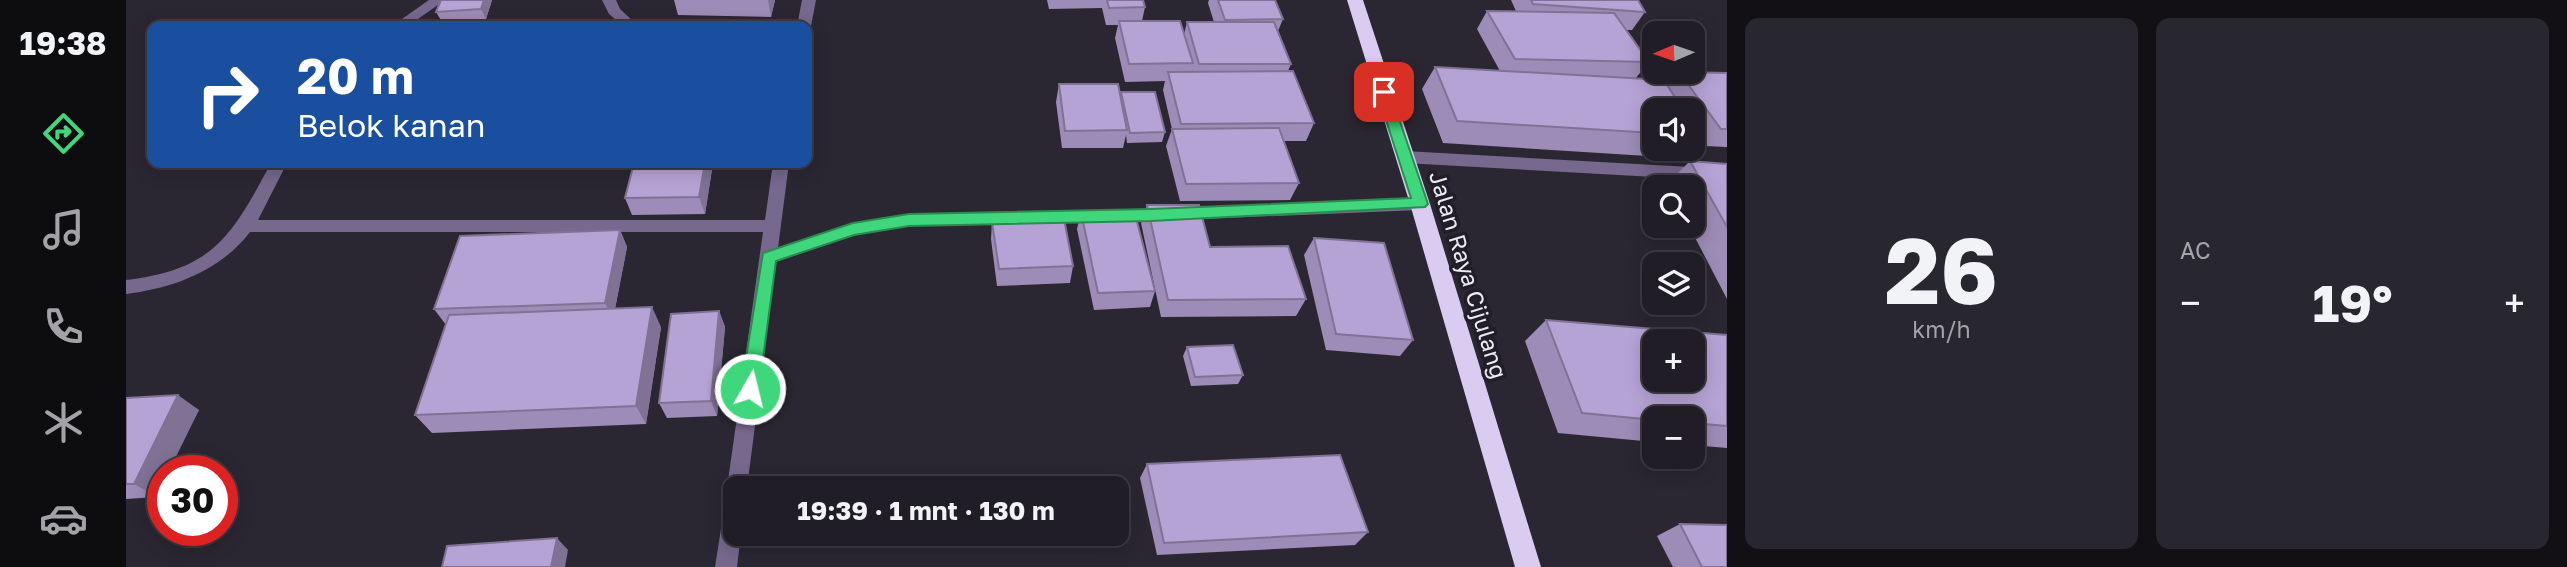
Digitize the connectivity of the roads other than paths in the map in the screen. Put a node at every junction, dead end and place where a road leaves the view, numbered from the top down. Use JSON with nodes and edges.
{"nodes":[{"id":1,"x":438,"y":0,"type":"edge"},
{"id":2,"x":609,"y":0,"type":"edge"},
{"id":3,"x":808,"y":0,"type":"edge"},
{"id":4,"x":1354,"y":0,"type":"edge"},
{"id":5,"x":406,"y":21,"type":"edge"},
{"id":6,"x":625,"y":21,"type":"edge"},
{"id":7,"x":805,"y":21,"type":"edge"},
{"id":8,"x":1405,"y":157,"type":"junction"},
{"id":9,"x":276,"y":168,"type":"edge"},
{"id":10,"x":780,"y":168,"type":"edge"},
{"id":11,"x":1727,"y":175,"type":"edge"},
{"id":12,"x":1420,"y":204,"type":"junction"},
{"id":13,"x":246,"y":226,"type":"junction"},
{"id":14,"x":772,"y":226,"type":"junction"},
{"id":15,"x":769,"y":258,"type":"junction"},
{"id":16,"x":126,"y":287,"type":"edge"},
{"id":17,"x":739,"y":476,"type":"edge"},
{"id":18,"x":729,"y":546,"type":"edge"},
{"id":19,"x":726,"y":567,"type":"edge"},
{"id":20,"x":1528,"y":567,"type":"edge"}],
"edges":[{"from":1,"to":5,"type":"street"},
{"from":2,"to":6,"type":"street"},
{"from":3,"to":7,"type":"street"},
{"from":4,"to":8,"type":"highway","name":"Jalan Raya Cijulang"},
{"from":8,"to":11,"type":"street"},
{"from":8,"to":12,"type":"highway","name":"Jalan Raya Cijulang"},
{"from":9,"to":13,"type":"street"},
{"from":10,"to":14,"type":"street"},
{"from":12,"to":15,"type":"street"},
{"from":12,"to":20,"type":"highway","name":"Jalan Raya Cijulang"},
{"from":13,"to":14,"type":"street"},
{"from":13,"to":16,"type":"street"},
{"from":14,"to":15,"type":"street"},
{"from":15,"to":17,"type":"street"},
{"from":18,"to":19,"type":"street"}]}
